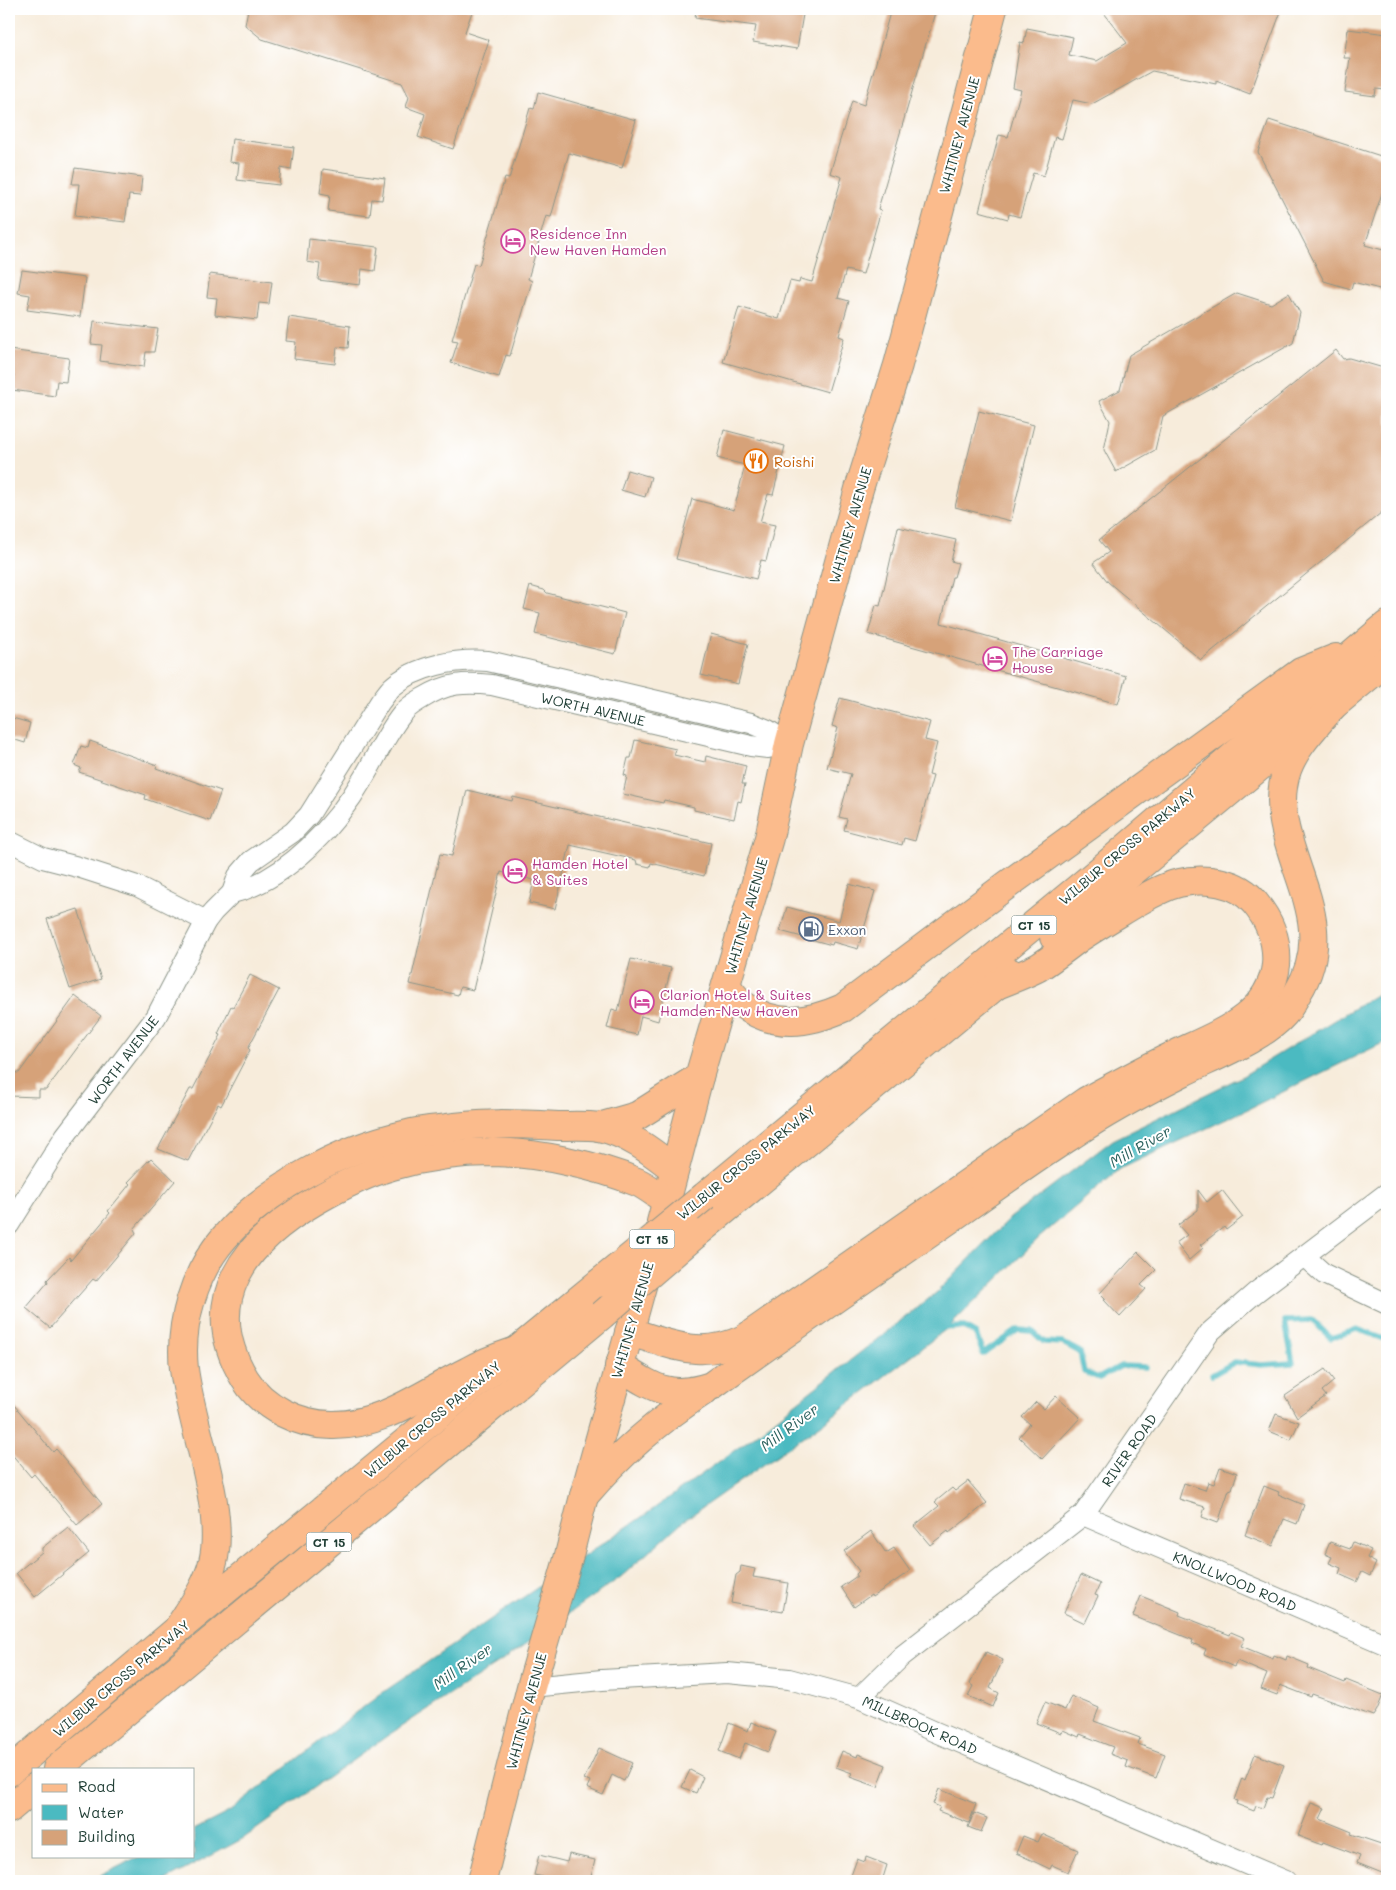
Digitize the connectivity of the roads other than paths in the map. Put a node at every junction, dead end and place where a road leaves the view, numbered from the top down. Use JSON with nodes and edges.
{"nodes":[{"id":1,"x":993,"y":9,"type":"edge"},
{"id":2,"x":1387,"y":625,"type":"edge"},
{"id":3,"x":1359,"y":648,"type":"junction"},
{"id":4,"x":1387,"y":660,"type":"edge"},
{"id":5,"x":514,"y":667,"type":"junction"},
{"id":6,"x":409,"y":675,"type":"junction"},
{"id":7,"x":508,"y":689,"type":"junction"},
{"id":8,"x":425,"y":697,"type":"junction"},
{"id":9,"x":684,"y":707,"type":"junction"},
{"id":10,"x":1330,"y":708,"type":"junction"},
{"id":11,"x":678,"y":729,"type":"junction"},
{"id":12,"x":789,"y":744,"type":"junction"},
{"id":13,"x":9,"y":841,"type":"edge"},
{"id":14,"x":232,"y":894,"type":"junction"},
{"id":15,"x":206,"y":921,"type":"junction"},
{"id":16,"x":997,"y":984,"type":"junction"},
{"id":17,"x":726,"y":986,"type":"junction"},
{"id":18,"x":699,"y":1077,"type":"junction"},
{"id":19,"x":599,"y":1127,"type":"junction"},
{"id":20,"x":674,"y":1168,"type":"junction"},
{"id":21,"x":1387,"y":1193,"type":"edge"},
{"id":22,"x":667,"y":1201,"type":"junction"},
{"id":23,"x":9,"y":1225,"type":"edge"},
{"id":24,"x":1306,"y":1257,"type":"junction"},
{"id":25,"x":1387,"y":1304,"type":"edge"},
{"id":26,"x":629,"y":1332,"type":"junction"},
{"id":27,"x":513,"y":1352,"type":"junction"},
{"id":28,"x":619,"y":1366,"type":"junction"},
{"id":29,"x":711,"y":1386,"type":"junction"},
{"id":30,"x":584,"y":1496,"type":"junction"},
{"id":31,"x":1083,"y":1515,"type":"junction"},
{"id":32,"x":177,"y":1630,"type":"junction"},
{"id":33,"x":1387,"y":1645,"type":"edge"},
{"id":34,"x":531,"y":1687,"type":"junction"},
{"id":35,"x":859,"y":1698,"type":"junction"},
{"id":36,"x":58,"y":1768,"type":"edge"},
{"id":37,"x":9,"y":1772,"type":"edge"},
{"id":38,"x":32,"y":1790,"type":"edge"},
{"id":39,"x":9,"y":1809,"type":"edge"},
{"id":40,"x":482,"y":1881,"type":"edge"},
{"id":41,"x":1286,"y":1881,"type":"edge"}],
"edges":[{"from":1,"to":12,"type":"main road","name":"WHITNEY AVENUE"},
{"from":2,"to":3,"type":"main road","name":"WILBUR CROSS PARKWAY","number":"CT 15"},
{"from":3,"to":17,"type":"main road"},
{"from":3,"to":27,"type":"main road","name":"WILBUR CROSS PARKWAY","number":"CT 15","bridge":true},
{"from":4,"to":10,"type":"main road","name":"WILBUR CROSS PARKWAY","number":"CT 15"},
{"from":5,"to":6,"type":"street","name":"WORTH AVENUE"},
{"from":5,"to":7,"type":"street"},
{"from":5,"to":9,"type":"street","name":"WORTH AVENUE"},
{"from":6,"to":8,"type":"street"},
{"from":6,"to":14,"type":"street","name":"WORTH AVENUE"},
{"from":7,"to":8,"type":"street","name":"WORTH AVENUE"},
{"from":7,"to":11,"type":"street","name":"WORTH AVENUE"},
{"from":8,"to":14,"type":"street","name":"WORTH AVENUE"},
{"from":9,"to":11,"type":"street"},
{"from":9,"to":12,"type":"street","name":"WORTH AVENUE"},
{"from":10,"to":16,"type":"main road","name":"WILBUR CROSS PARKWAY","number":"CT 15"},
{"from":10,"to":29,"type":"main road"},
{"from":11,"to":12,"type":"street","name":"WORTH AVENUE"},
{"from":12,"to":17,"type":"main road","name":"WHITNEY AVENUE"},
{"from":13,"to":15,"type":"street"},
{"from":14,"to":15,"type":"street","name":"WORTH AVENUE"},
{"from":15,"to":23,"type":"street","name":"WORTH AVENUE"},
{"from":16,"to":26,"type":"main road"},
{"from":16,"to":36,"type":"main road","name":"WILBUR CROSS PARKWAY","number":"CT 15","bridge":true},
{"from":17,"to":18,"type":"main road","name":"WHITNEY AVENUE"},
{"from":18,"to":19,"type":"main road"},
{"from":18,"to":20,"type":"main road","name":"WHITNEY AVENUE"},
{"from":19,"to":20,"type":"main road"},
{"from":19,"to":32,"type":"main road"},
{"from":20,"to":22,"type":"main road","name":"WHITNEY AVENUE"},
{"from":21,"to":24,"type":"street","name":"RIVER ROAD"},
{"from":22,"to":26,"type":"main road","name":"WHITNEY AVENUE"},
{"from":22,"to":27,"type":"main road"},
{"from":24,"to":25,"type":"street"},
{"from":24,"to":31,"type":"street","name":"RIVER ROAD"},
{"from":26,"to":28,"type":"main road","name":"WHITNEY AVENUE"},
{"from":27,"to":32,"type":"main road","name":"WILBUR CROSS PARKWAY","number":"CT 15"},
{"from":28,"to":29,"type":"main road"},
{"from":28,"to":30,"type":"main road","name":"WHITNEY AVENUE"},
{"from":29,"to":30,"type":"main road"},
{"from":30,"to":34,"type":"main road","name":"WHITNEY AVENUE"},
{"from":31,"to":33,"type":"street","name":"KNOLLWOOD ROAD"},
{"from":31,"to":35,"type":"street","name":"RIVER ROAD"},
{"from":32,"to":37,"type":"main road","name":"WILBUR CROSS PARKWAY","number":"CT 15"},
{"from":34,"to":35,"type":"street","name":"MILLBROOK ROAD"},
{"from":34,"to":40,"type":"main road","name":"WHITNEY AVENUE"},
{"from":35,"to":41,"type":"street","name":"MILLBROOK ROAD"},
{"from":38,"to":39,"type":"main road"}]}
